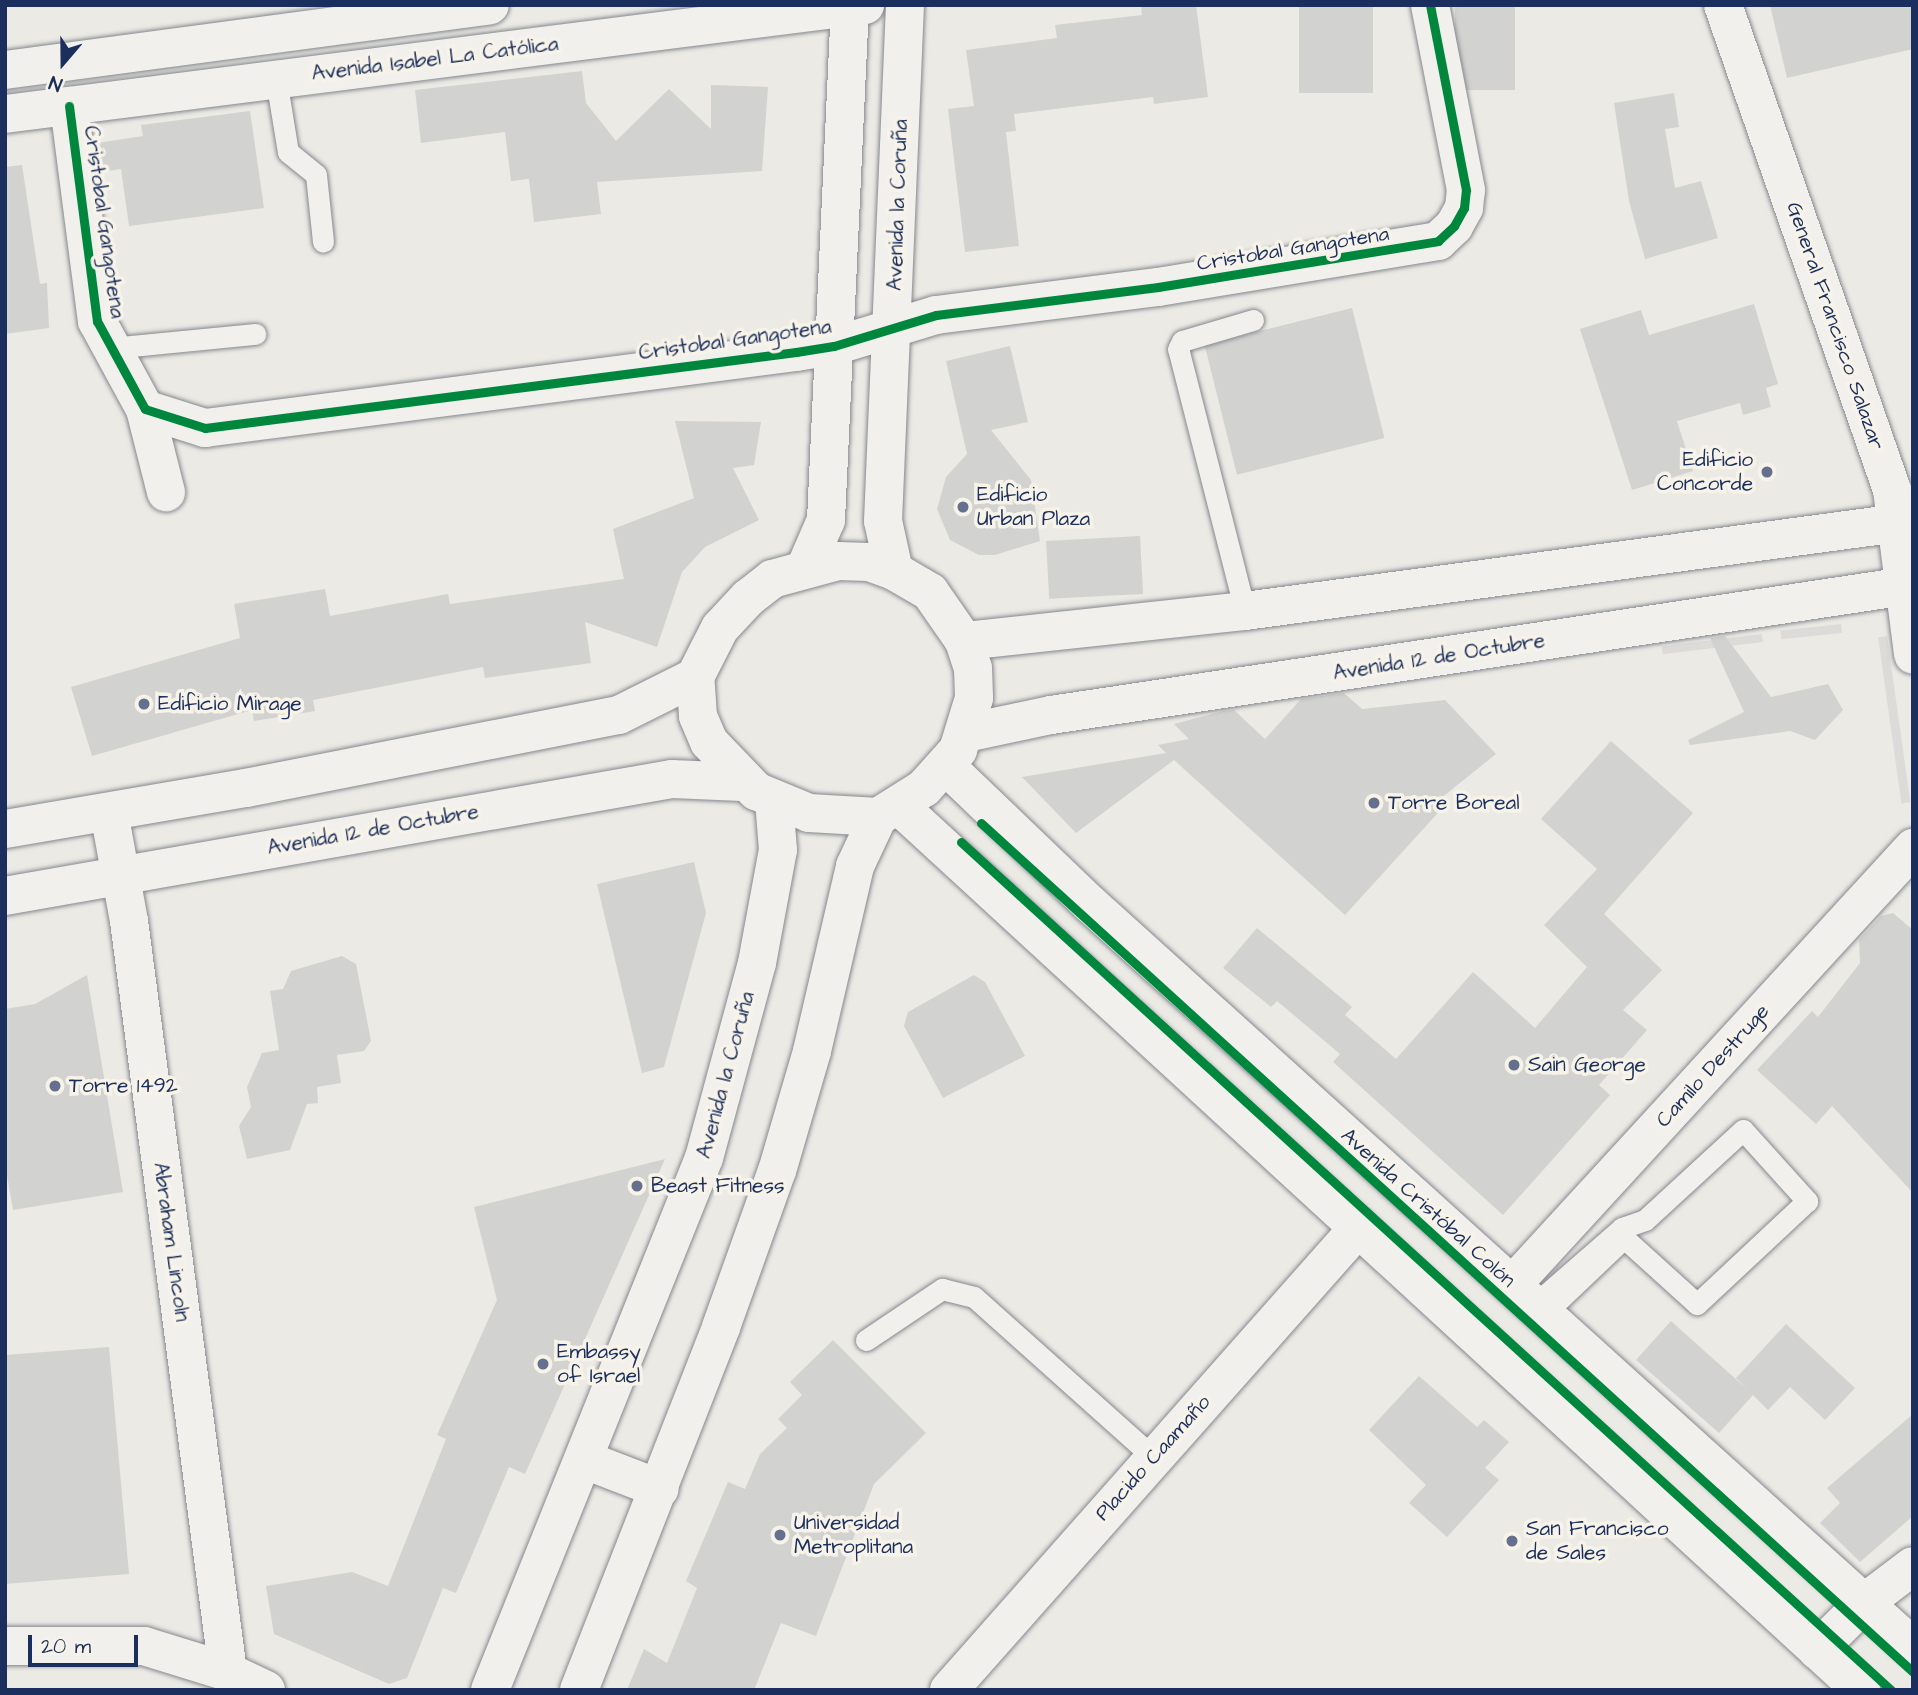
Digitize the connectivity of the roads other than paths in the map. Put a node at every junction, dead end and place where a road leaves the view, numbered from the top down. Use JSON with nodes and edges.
{"nodes":[{"id":1,"x":490,"y":5,"type":"edge"},
{"id":2,"x":905,"y":5,"type":"edge"},
{"id":3,"x":1430,"y":5,"type":"edge"},
{"id":4,"x":1723,"y":5,"type":"edge"},
{"id":5,"x":855,"y":6,"type":"edge"},
{"id":6,"x":5,"y":70,"type":"edge"},
{"id":7,"x":276,"y":79,"type":"junction"},
{"id":8,"x":69,"y":106,"type":"junction"},
{"id":9,"x":5,"y":114,"type":"edge"},
{"id":10,"x":323,"y":242,"type":"dead end"},
{"id":11,"x":1253,"y":320,"type":"dead end"},
{"id":12,"x":894,"y":326,"type":"junction"},
{"id":13,"x":255,"y":334,"type":"dead end"},
{"id":14,"x":834,"y":346,"type":"junction"},
{"id":15,"x":111,"y":348,"type":"junction"},
{"id":16,"x":145,"y":409,"type":"junction"},
{"id":17,"x":166,"y":492,"type":"dead end"},
{"id":18,"x":1906,"y":522,"type":"edge"},
{"id":19,"x":806,"y":566,"type":"junction"},
{"id":20,"x":894,"y":570,"type":"junction"},
{"id":21,"x":1909,"y":585,"type":"edge"},
{"id":22,"x":1245,"y":611,"type":"junction"},
{"id":23,"x":964,"y":641,"type":"junction"},
{"id":24,"x":1913,"y":655,"type":"edge"},
{"id":25,"x":695,"y":677,"type":"junction"},
{"id":26,"x":966,"y":733,"type":"junction"},
{"id":27,"x":946,"y":766,"type":"junction"},
{"id":28,"x":758,"y":791,"type":"junction"},
{"id":29,"x":888,"y":811,"type":"junction"},
{"id":30,"x":109,"y":812,"type":"junction"},
{"id":31,"x":5,"y":829,"type":"edge"},
{"id":32,"x":1913,"y":848,"type":"edge"},
{"id":33,"x":121,"y":874,"type":"junction"},
{"id":34,"x":5,"y":896,"type":"edge"},
{"id":35,"x":1359,"y":1227,"type":"junction"},
{"id":36,"x":1531,"y":1300,"type":"junction"},
{"id":37,"x":866,"y":1340,"type":"dead end"},
{"id":38,"x":1154,"y":1458,"type":"junction"},
{"id":39,"x":585,"y":1460,"type":"junction"},
{"id":40,"x":660,"y":1489,"type":"junction"},
{"id":41,"x":1913,"y":1566,"type":"edge"},
{"id":42,"x":1864,"y":1603,"type":"junction"},
{"id":43,"x":5,"y":1646,"type":"edge"},
{"id":44,"x":1913,"y":1647,"type":"edge"},
{"id":45,"x":1816,"y":1650,"type":"junction"},
{"id":46,"x":228,"y":1672,"type":"junction"},
{"id":47,"x":266,"y":1690,"type":"edge"},
{"id":48,"x":490,"y":1690,"type":"edge"},
{"id":49,"x":579,"y":1690,"type":"edge"},
{"id":50,"x":949,"y":1690,"type":"edge"},
{"id":51,"x":1861,"y":1690,"type":"edge"}],
"edges":[{"from":1,"to":6,"type":"street"},
{"from":2,"to":12,"type":"street","name":"Avenida la Coruña"},
{"from":3,"to":12,"type":"street","name":"Cristobal Gangotena"},
{"from":4,"to":18,"type":"street","name":"General Francisco Salazar"},
{"from":5,"to":7,"type":"street","name":"Avenida Isabel La Católica"},
{"from":5,"to":14,"type":"street"},
{"from":7,"to":8,"type":"street","name":"Avenida Isabel La Católica"},
{"from":7,"to":10,"type":"lane"},
{"from":8,"to":9,"type":"street","name":"Avenida Isabel La Católica"},
{"from":8,"to":15,"type":"street","name":"Cristobal Gangotena"},
{"from":11,"to":22,"type":"lane"},
{"from":12,"to":14,"type":"street","name":"Cristobal Gangotena"},
{"from":12,"to":20,"type":"street","name":"Avenida la Coruña"},
{"from":13,"to":15,"type":"lane"},
{"from":14,"to":16,"type":"street","name":"Cristobal Gangotena"},
{"from":14,"to":19,"type":"street"},
{"from":15,"to":16,"type":"street","name":"Cristobal Gangotena"},
{"from":16,"to":17,"type":"street"},
{"from":18,"to":21,"type":"street","name":"General Francisco Salazar"},
{"from":18,"to":22,"type":"street"},
{"from":19,"to":20,"type":"street"},
{"from":19,"to":25,"type":"street"},
{"from":20,"to":23,"type":"street"},
{"from":21,"to":24,"type":"street","name":"General Francisco Salazar"},
{"from":21,"to":26,"type":"street","name":"Avenida 12 de Octubre"},
{"from":22,"to":23,"type":"street"},
{"from":23,"to":26,"type":"street"},
{"from":25,"to":28,"type":"street"},
{"from":25,"to":30,"type":"street"},
{"from":26,"to":27,"type":"street"},
{"from":27,"to":29,"type":"street"},
{"from":27,"to":36,"type":"street","name":"Avenida Cristóbal Colón"},
{"from":28,"to":29,"type":"street"},
{"from":28,"to":33,"type":"street","name":"Avenida 12 de Octubre"},
{"from":28,"to":39,"type":"street","name":"Avenida la Coruña"},
{"from":29,"to":35,"type":"street"},
{"from":29,"to":40,"type":"street"},
{"from":30,"to":31,"type":"street"},
{"from":30,"to":33,"type":"street","name":"Abraham Lincoln"},
{"from":32,"to":36,"type":"street","name":"Camilo Destruge"},
{"from":33,"to":34,"type":"street","name":"Avenida 12 de Octubre"},
{"from":33,"to":46,"type":"street","name":"Abraham Lincoln"},
{"from":35,"to":38,"type":"street","name":"Placido Caamaño"},
{"from":35,"to":45,"type":"street"},
{"from":36,"to":36,"type":"lane"},
{"from":36,"to":42,"type":"street","name":"Avenida Cristóbal Colón"},
{"from":37,"to":38,"type":"lane"},
{"from":38,"to":50,"type":"street","name":"Placido Caamaño"},
{"from":39,"to":40,"type":"street"},
{"from":39,"to":48,"type":"street","name":"Avenida la Coruña"},
{"from":40,"to":49,"type":"street"},
{"from":41,"to":42,"type":"street"},
{"from":42,"to":44,"type":"street","name":"Avenida Cristóbal Colón"},
{"from":42,"to":45,"type":"street"},
{"from":43,"to":46,"type":"street"},
{"from":45,"to":51,"type":"street"},
{"from":46,"to":47,"type":"street"}]}
